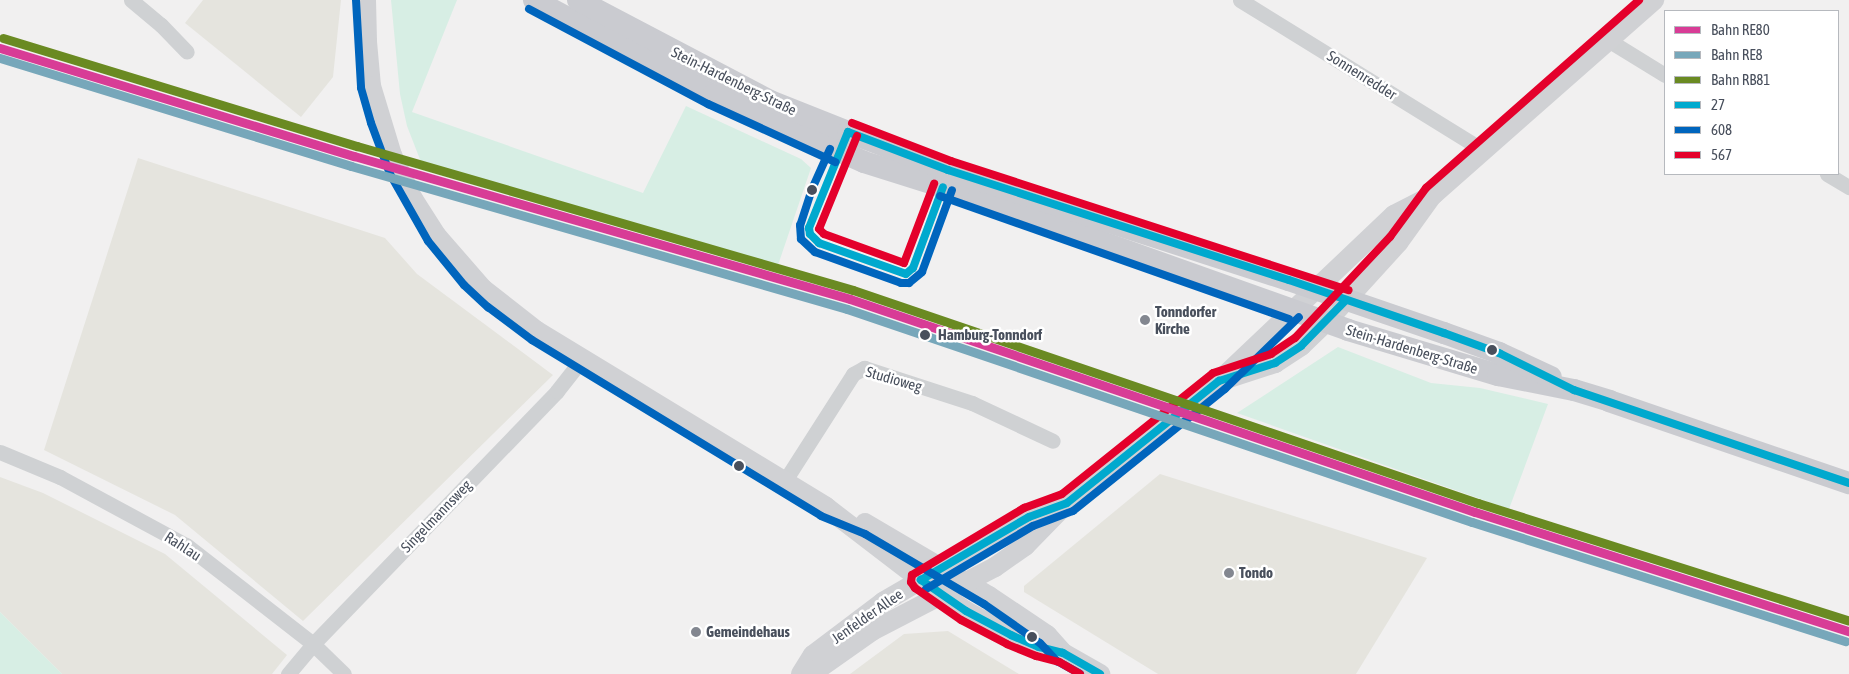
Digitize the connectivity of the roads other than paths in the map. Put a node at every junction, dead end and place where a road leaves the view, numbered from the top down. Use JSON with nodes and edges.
{"nodes":[{"id":1,"x":131,"y":0,"type":"edge"},
{"id":2,"x":366,"y":0,"type":"edge"},
{"id":3,"x":534,"y":0,"type":"edge"},
{"id":4,"x":578,"y":0,"type":"edge"},
{"id":5,"x":1240,"y":0,"type":"edge"},
{"id":6,"x":1654,"y":0,"type":"edge"},
{"id":7,"x":1608,"y":40,"type":"junction"},
{"id":8,"x":187,"y":52,"type":"dead end"},
{"id":9,"x":1664,"y":74,"type":"edge"},
{"id":10,"x":1483,"y":150,"type":"junction"},
{"id":11,"x":1829,"y":175,"type":"edge"},
{"id":12,"x":1849,"y":187,"type":"edge"},
{"id":13,"x":1433,"y":194,"type":"junction"},
{"id":14,"x":1315,"y":289,"type":"junction"},
{"id":15,"x":1346,"y":300,"type":"junction"},
{"id":16,"x":1292,"y":310,"type":"junction"},
{"id":17,"x":1326,"y":322,"type":"junction"},
{"id":18,"x":583,"y":358,"type":"junction"},
{"id":19,"x":1219,"y":381,"type":"junction"},
{"id":20,"x":1574,"y":390,"type":"junction"},
{"id":21,"x":1053,"y":441,"type":"dead end"},
{"id":22,"x":0,"y":452,"type":"edge"},
{"id":23,"x":784,"y":482,"type":"junction"},
{"id":24,"x":1849,"y":483,"type":"edge"},
{"id":25,"x":1067,"y":503,"type":"junction"},
{"id":26,"x":826,"y":507,"type":"junction"},
{"id":27,"x":942,"y":570,"type":"junction"},
{"id":28,"x":921,"y":580,"type":"junction"},
{"id":29,"x":966,"y":582,"type":"junction"},
{"id":30,"x":940,"y":594,"type":"junction"},
{"id":31,"x":312,"y":644,"type":"junction"},
{"id":32,"x":1064,"y":653,"type":"junction"},
{"id":33,"x":288,"y":674,"type":"edge"},
{"id":34,"x":344,"y":674,"type":"edge"},
{"id":35,"x":801,"y":674,"type":"edge"},
{"id":36,"x":811,"y":674,"type":"edge"},
{"id":37,"x":1100,"y":674,"type":"edge"}],
"edges":[{"from":1,"to":8,"type":"street"},
{"from":2,"to":18,"type":"main road"},
{"from":3,"to":16,"type":"main road","name":"Stein-Hardenberg-Straße"},
{"from":4,"to":14,"type":"main road","name":"Stein-Hardenberg-Straße"},
{"from":5,"to":10,"type":"street","name":"Sonnenredder"},
{"from":6,"to":7,"type":"main road"},
{"from":7,"to":9,"type":"street"},
{"from":7,"to":10,"type":"main road"},
{"from":10,"to":13,"type":"main road"},
{"from":11,"to":12,"type":"street"},
{"from":13,"to":14,"type":"main road"},
{"from":13,"to":15,"type":"main road"},
{"from":14,"to":15,"type":"main road","name":"Stein-Hardenberg-Straße"},
{"from":14,"to":16,"type":"main road"},
{"from":15,"to":17,"type":"main road"},
{"from":15,"to":20,"type":"main road","name":"Stein-Hardenberg-Straße"},
{"from":16,"to":17,"type":"main road","name":"Stein-Hardenberg-Straße"},
{"from":16,"to":19,"type":"main road"},
{"from":17,"to":19,"type":"main road"},
{"from":17,"to":20,"type":"main road","name":"Stein-Hardenberg-Straße"},
{"from":18,"to":23,"type":"main road"},
{"from":18,"to":31,"type":"street","name":"Singelmannsweg"},
{"from":19,"to":25,"type":"main road"},
{"from":20,"to":24,"type":"main road","name":"Stein-Hardenberg-Straße"},
{"from":21,"to":23,"type":"street","name":"Studioweg"},
{"from":22,"to":31,"type":"street","name":"Rahlau"},
{"from":23,"to":26,"type":"main road"},
{"from":25,"to":27,"type":"main road","name":"Jenfelder Allee"},
{"from":25,"to":29,"type":"main road","name":"Jenfelder Allee"},
{"from":26,"to":27,"type":"main road"},
{"from":26,"to":28,"type":"main road"},
{"from":27,"to":28,"type":"main road","name":"Jenfelder Allee"},
{"from":27,"to":29,"type":"main road"},
{"from":28,"to":30,"type":"main road"},
{"from":28,"to":35,"type":"main road","name":"Jenfelder Allee"},
{"from":29,"to":30,"type":"main road","name":"Jenfelder Allee"},
{"from":29,"to":32,"type":"main road"},
{"from":30,"to":32,"type":"main road"},
{"from":30,"to":36,"type":"main road","name":"Jenfelder Allee"},
{"from":31,"to":33,"type":"street","name":"Singelmannsweg"},
{"from":31,"to":34,"type":"street","name":"Rahlau"},
{"from":32,"to":37,"type":"main road"}]}
